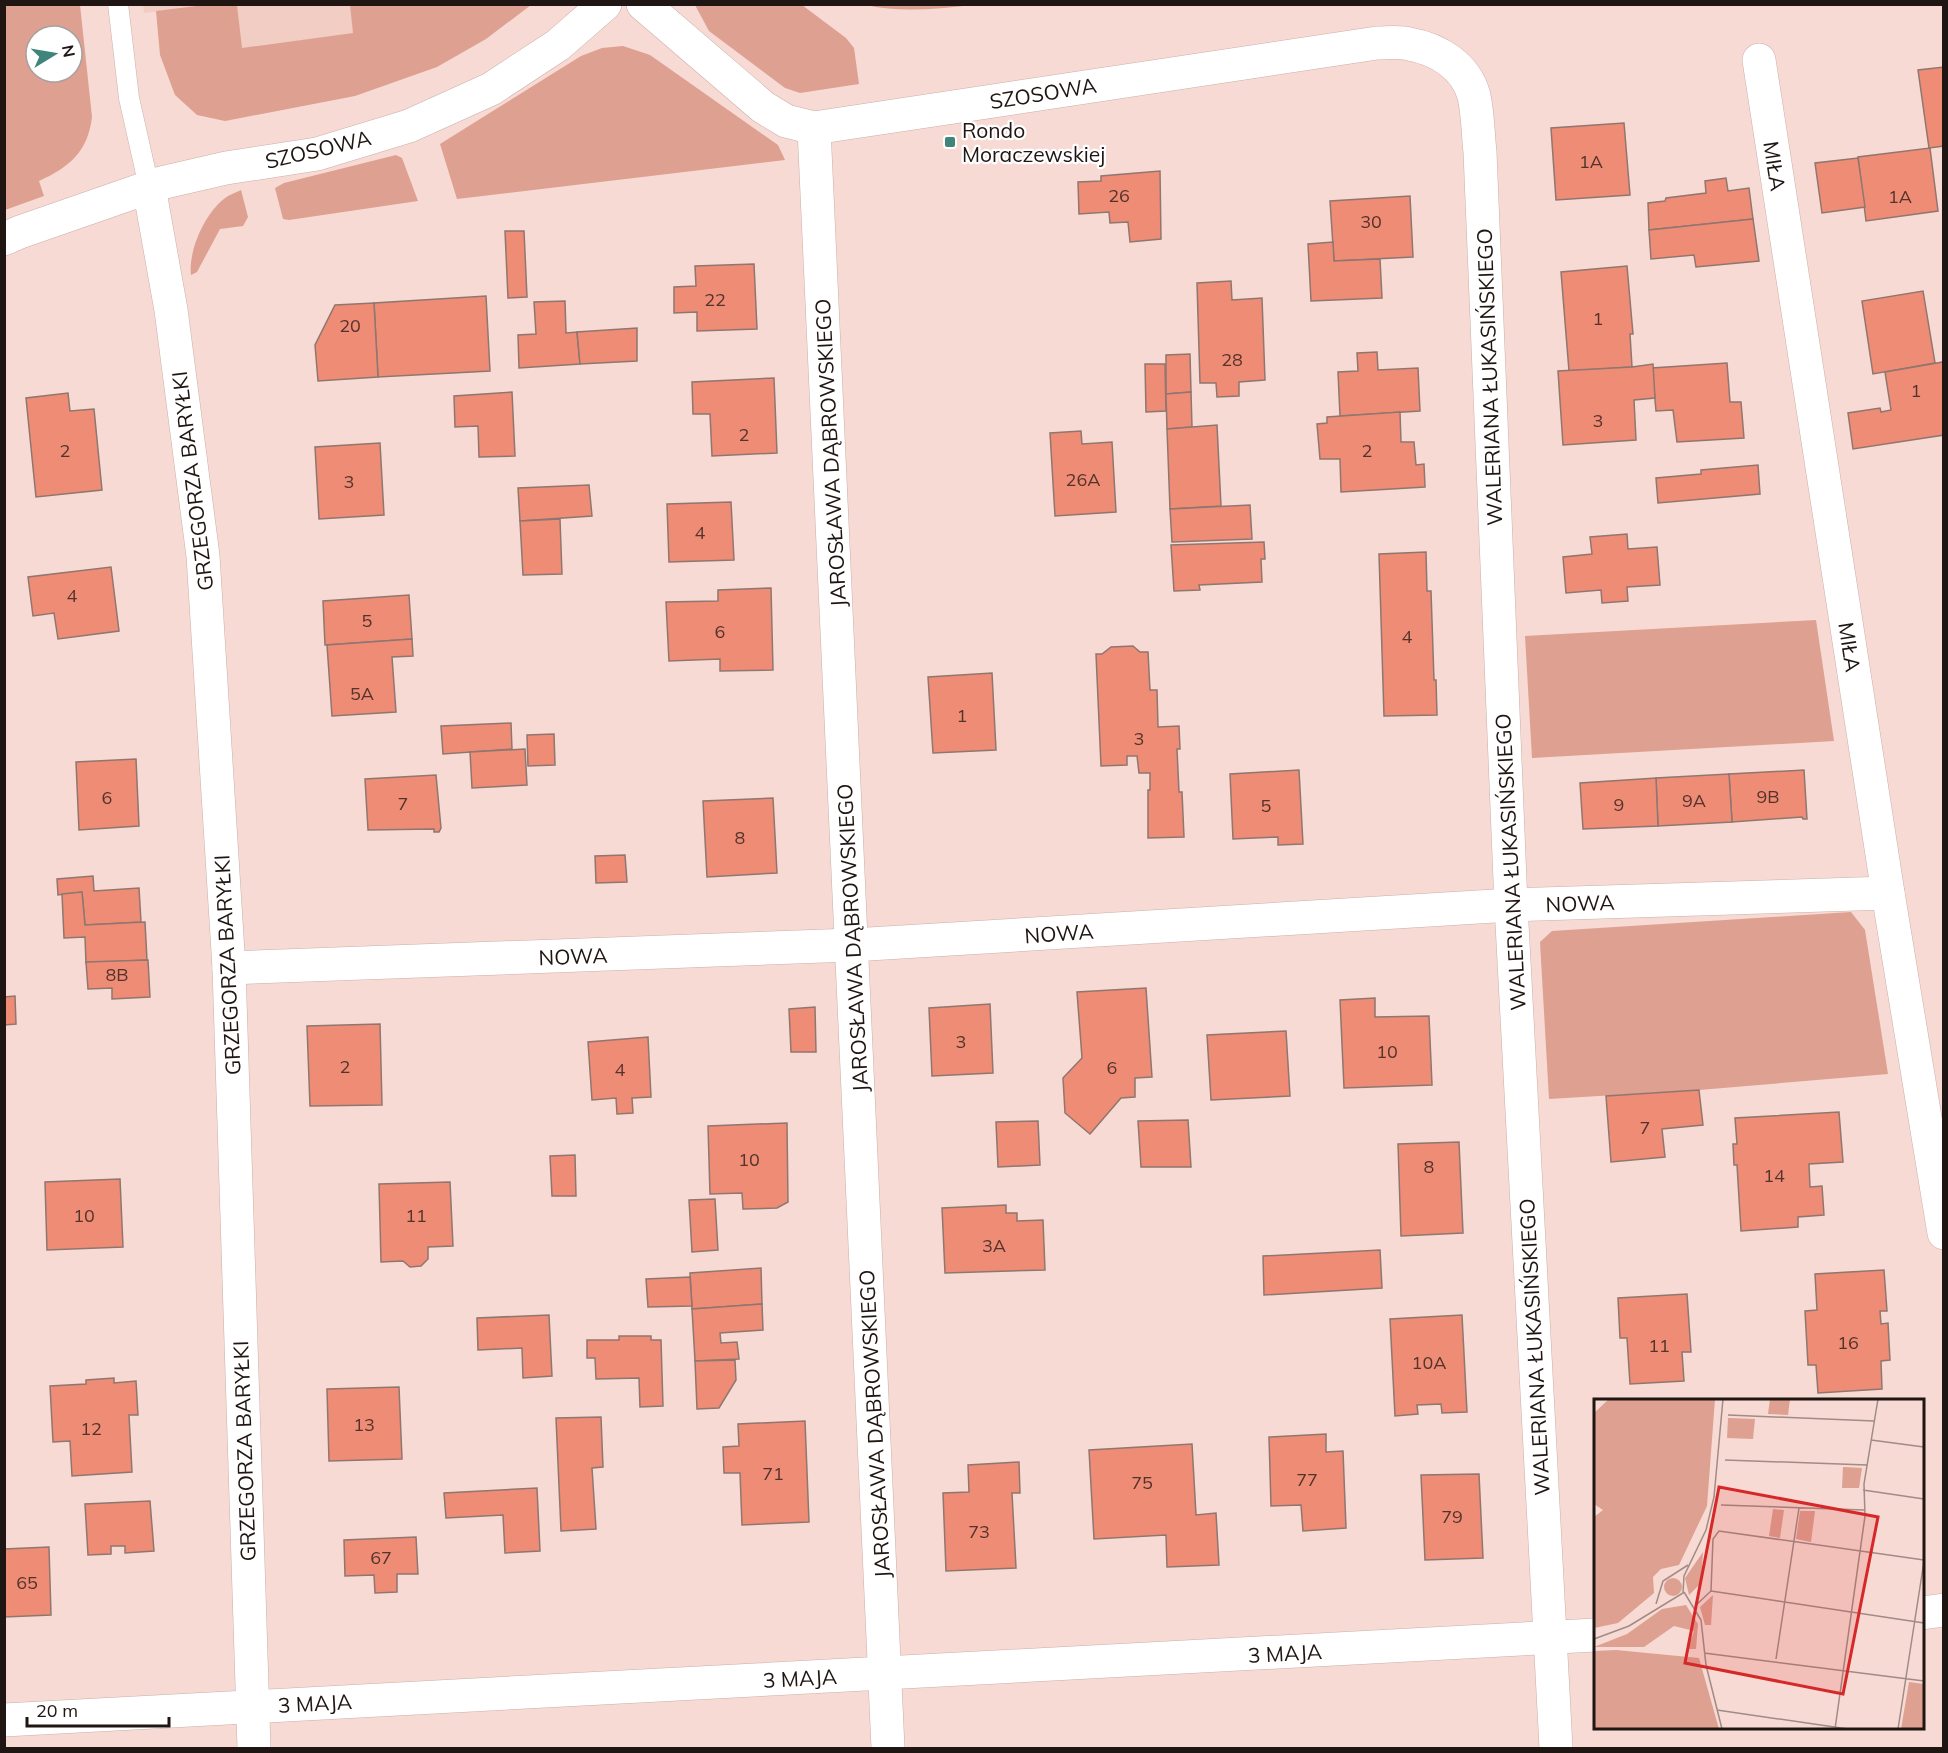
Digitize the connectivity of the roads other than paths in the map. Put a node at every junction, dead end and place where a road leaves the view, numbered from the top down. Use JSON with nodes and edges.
{"nodes":[{"id":1,"x":118,"y":4,"type":"edge"},
{"id":2,"x":605,"y":4,"type":"edge"},
{"id":3,"x":643,"y":4,"type":"edge"},
{"id":4,"x":1377,"y":43,"type":"joint"},
{"id":5,"x":1759,"y":60,"type":"dead end"},
{"id":6,"x":814,"y":128,"type":"junction"},
{"id":7,"x":149,"y":187,"type":"junction"},
{"id":8,"x":4,"y":239,"type":"edge"},
{"id":9,"x":1888,"y":893,"type":"junction"},
{"id":10,"x":1511,"y":904,"type":"junction"},
{"id":11,"x":852,"y":945,"type":"junction"},
{"id":12,"x":229,"y":969,"type":"junction"},
{"id":13,"x":1944,"y":1233,"type":"edge"},
{"id":14,"x":1944,"y":1610,"type":"edge"},
{"id":15,"x":1924,"y":1612,"type":"edge"},
{"id":16,"x":1594,"y":1635,"type":"edge"},
{"id":17,"x":1550,"y":1639,"type":"junction"},
{"id":18,"x":885,"y":1674,"type":"junction"},
{"id":19,"x":252,"y":1706,"type":"junction"},
{"id":20,"x":4,"y":1720,"type":"edge"},
{"id":21,"x":255,"y":1749,"type":"edge"},
{"id":22,"x":888,"y":1749,"type":"edge"},
{"id":23,"x":1556,"y":1749,"type":"edge"}],
"edges":[{"from":1,"to":7,"type":"lane"},
{"from":2,"to":7,"type":"street","name":"SZOSOWA"},
{"from":3,"to":6,"type":"street","name":"SZOSOWA"},
{"from":4,"to":6,"type":"street","name":"SZOSOWA"},
{"from":4,"to":10,"type":"street","name":"WALERIANA ŁUKASIŃSKIEGO"},
{"from":5,"to":9,"type":"street","name":"MIŁA"},
{"from":6,"to":11,"type":"street","name":"JAROSŁAWA DĄBROWSKIEGO"},
{"from":7,"to":8,"type":"street","name":"SZOSOWA"},
{"from":7,"to":12,"type":"street","name":"GRZEGORZA BARYŁKI"},
{"from":9,"to":10,"type":"street","name":"NOWA"},
{"from":9,"to":13,"type":"street","name":"MIŁA"},
{"from":10,"to":11,"type":"street","name":"NOWA"},
{"from":10,"to":17,"type":"street","name":"WALERIANA ŁUKASIŃSKIEGO"},
{"from":11,"to":12,"type":"street","name":"NOWA"},
{"from":11,"to":18,"type":"street","name":"JAROSŁAWA DĄBROWSKIEGO"},
{"from":12,"to":19,"type":"street","name":"GRZEGORZA BARYŁKI"},
{"from":14,"to":15,"type":"street"},
{"from":16,"to":17,"type":"street","name":"3 MAJA"},
{"from":17,"to":18,"type":"street","name":"3 MAJA"},
{"from":17,"to":23,"type":"street","name":"WALERIANA ŁUKASIŃSKIEGO"},
{"from":18,"to":19,"type":"street","name":"3 MAJA"},
{"from":18,"to":22,"type":"street","name":"JAROSŁAWA DĄBROWSKIEGO"},
{"from":19,"to":20,"type":"street","name":"3 MAJA"},
{"from":19,"to":21,"type":"street","name":"GRZEGORZA BARYŁKI"}]}
